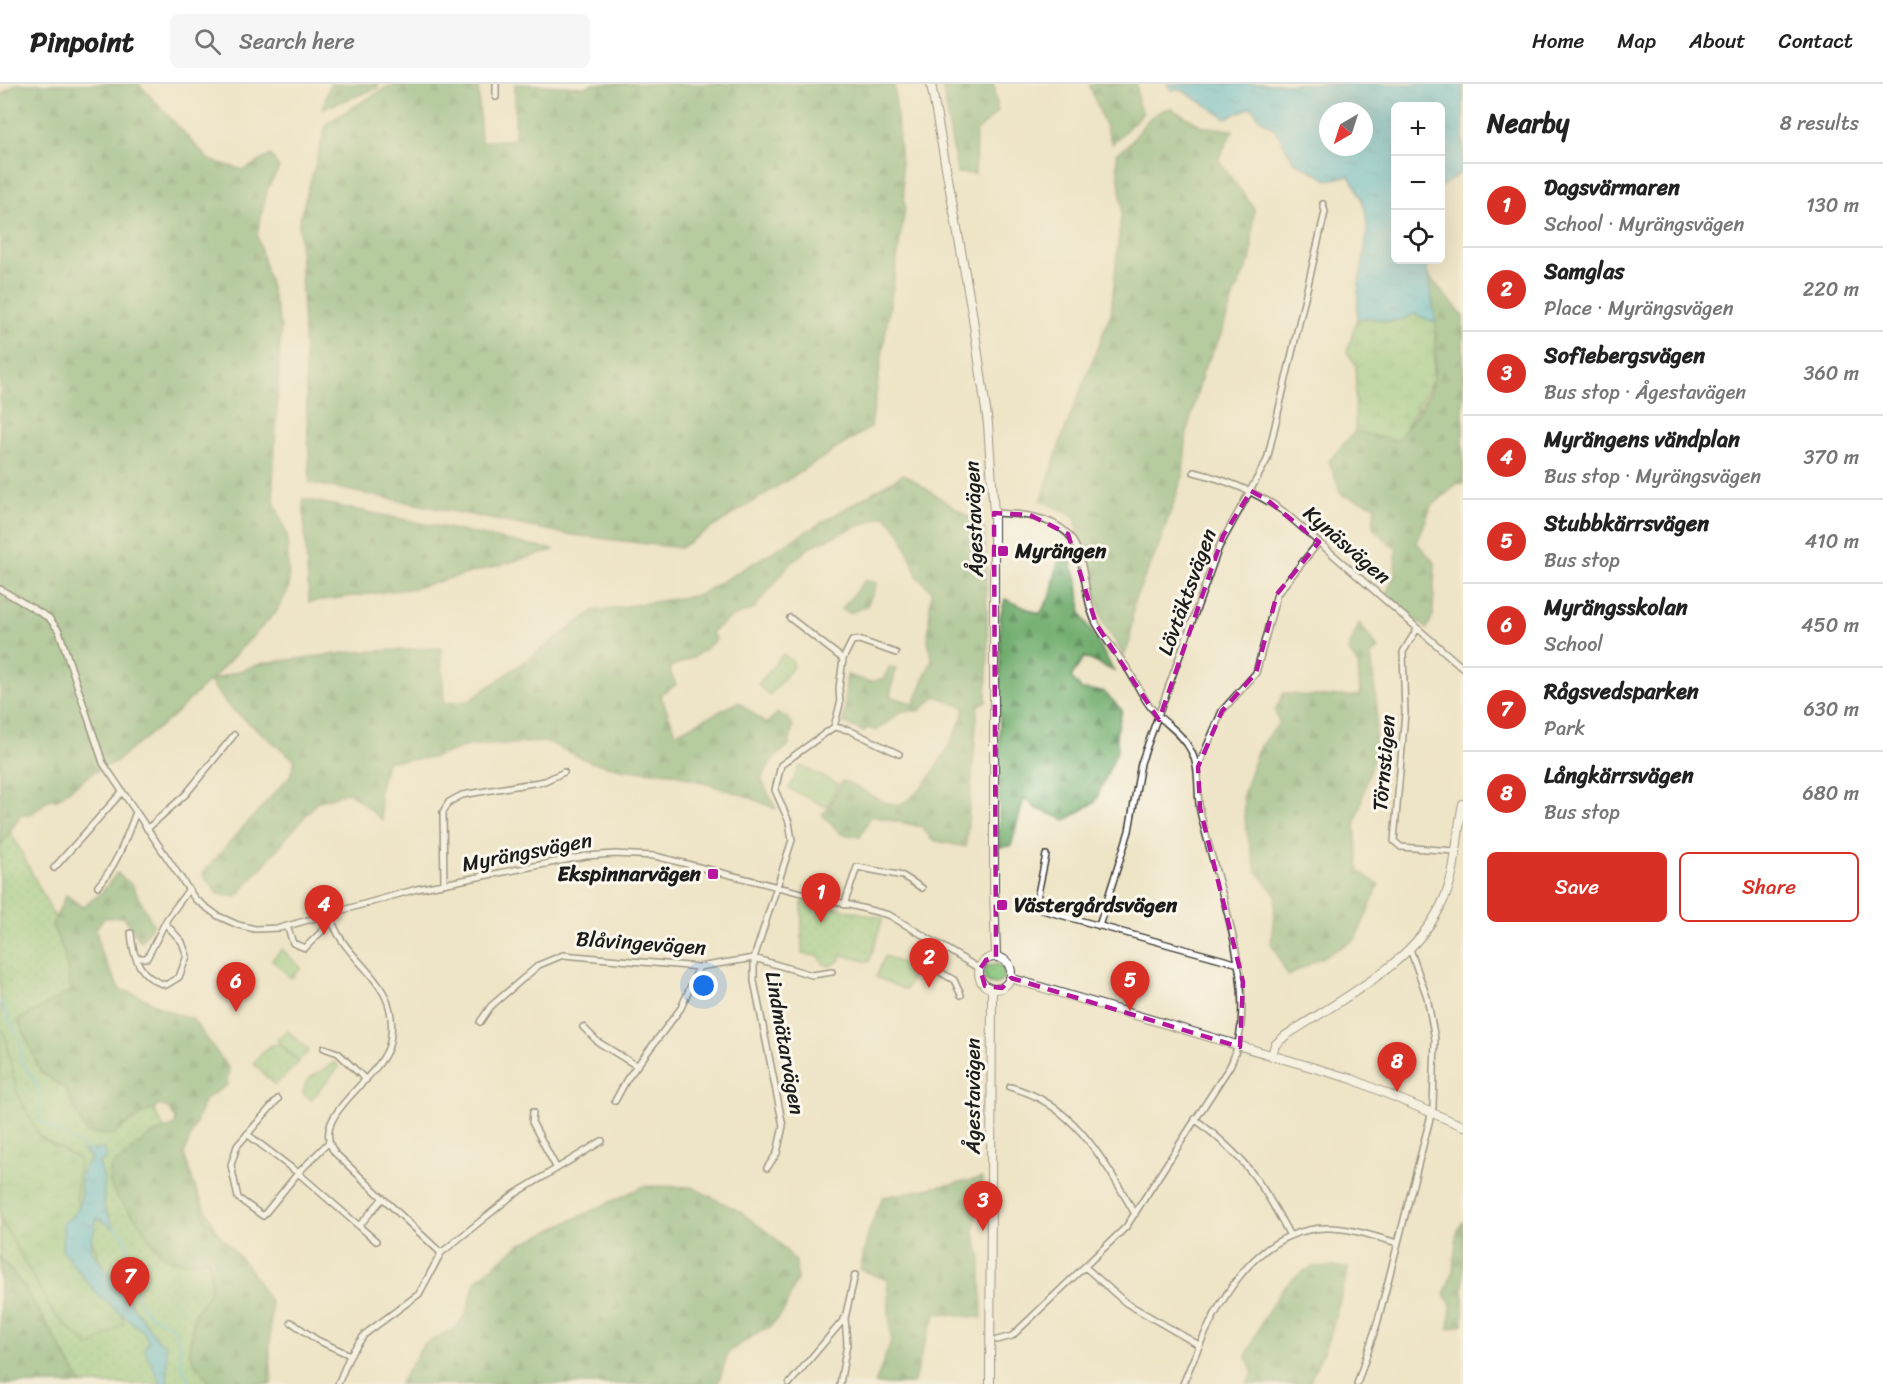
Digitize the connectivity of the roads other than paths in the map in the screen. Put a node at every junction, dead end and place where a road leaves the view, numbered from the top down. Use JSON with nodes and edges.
{"nodes":[{"id":1,"x":496,"y":84,"type":"edge"},
{"id":2,"x":931,"y":84,"type":"edge"},
{"id":3,"x":496,"y":97,"type":"dead end"},
{"id":4,"x":1323,"y":204,"type":"dead end"},
{"id":5,"x":1194,"y":472,"type":"dead end"},
{"id":6,"x":1251,"y":491,"type":"junction"},
{"id":7,"x":994,"y":513,"type":"junction"},
{"id":8,"x":1319,"y":542,"type":"junction"},
{"id":9,"x":0,"y":589,"type":"edge"},
{"id":10,"x":790,"y":618,"type":"dead end"},
{"id":11,"x":1417,"y":628,"type":"junction"},
{"id":12,"x":896,"y":653,"type":"dead end"},
{"id":13,"x":843,"y":659,"type":"junction"},
{"id":14,"x":1463,"y":668,"type":"edge"},
{"id":15,"x":1160,"y":717,"type":"junction"},
{"id":16,"x":834,"y":727,"type":"junction"},
{"id":17,"x":234,"y":735,"type":"dead end"},
{"id":18,"x":899,"y":754,"type":"dead end"},
{"id":19,"x":1198,"y":767,"type":"junction"},
{"id":20,"x":564,"y":772,"type":"dead end"},
{"id":21,"x":122,"y":792,"type":"junction"},
{"id":22,"x":1463,"y":804,"type":"edge"},
{"id":23,"x":135,"y":812,"type":"junction"},
{"id":24,"x":147,"y":829,"type":"junction"},
{"id":25,"x":1454,"y":851,"type":"junction"},
{"id":26,"x":1046,"y":855,"type":"dead end"},
{"id":27,"x":1463,"y":857,"type":"edge"},
{"id":28,"x":1453,"y":862,"type":"junction"},
{"id":29,"x":54,"y":868,"type":"dead end"},
{"id":30,"x":444,"y":884,"type":"junction"},
{"id":31,"x":98,"y":886,"type":"dead end"},
{"id":32,"x":775,"y":888,"type":"junction"},
{"id":33,"x":922,"y":888,"type":"dead end"},
{"id":34,"x":189,"y":889,"type":"junction"},
{"id":35,"x":844,"y":904,"type":"junction"},
{"id":36,"x":330,"y":914,"type":"junction"},
{"id":37,"x":165,"y":923,"type":"junction"},
{"id":38,"x":287,"y":926,"type":"junction"},
{"id":39,"x":1099,"y":926,"type":"junction"},
{"id":40,"x":130,"y":933,"type":"dead end"},
{"id":41,"x":934,"y":944,"type":"junction"},
{"id":42,"x":1410,"y":949,"type":"junction"},
{"id":43,"x":996,"y":957,"type":"junction"},
{"id":44,"x":136,"y":958,"type":"junction"},
{"id":45,"x":754,"y":958,"type":"junction"},
{"id":46,"x":1239,"y":964,"type":"junction"},
{"id":47,"x":699,"y":967,"type":"junction"},
{"id":48,"x":980,"y":969,"type":"junction"},
{"id":49,"x":832,"y":972,"type":"dead end"},
{"id":50,"x":1010,"y":978,"type":"junction"},
{"id":51,"x":992,"y":988,"type":"junction"},
{"id":52,"x":962,"y":995,"type":"dead end"},
{"id":53,"x":480,"y":1022,"type":"dead end"},
{"id":54,"x":583,"y":1027,"type":"dead end"},
{"id":55,"x":1240,"y":1047,"type":"junction"},
{"id":56,"x":324,"y":1048,"type":"dead end"},
{"id":57,"x":1272,"y":1056,"type":"junction"},
{"id":58,"x":637,"y":1066,"type":"junction"},
{"id":59,"x":366,"y":1080,"type":"junction"},
{"id":60,"x":1010,"y":1088,"type":"dead end"},
{"id":61,"x":278,"y":1099,"type":"dead end"},
{"id":62,"x":615,"y":1101,"type":"dead end"},
{"id":63,"x":533,"y":1112,"type":"dead end"},
{"id":64,"x":1432,"y":1112,"type":"junction"},
{"id":65,"x":1195,"y":1119,"type":"junction"},
{"id":66,"x":1463,"y":1126,"type":"edge"},
{"id":67,"x":247,"y":1134,"type":"junction"},
{"id":68,"x":602,"y":1141,"type":"dead end"},
{"id":69,"x":329,"y":1142,"type":"junction"},
{"id":70,"x":556,"y":1167,"type":"junction"},
{"id":71,"x":767,"y":1167,"type":"dead end"},
{"id":72,"x":298,"y":1173,"type":"junction"},
{"id":73,"x":383,"y":1198,"type":"junction"},
{"id":74,"x":1135,"y":1214,"type":"junction"},
{"id":75,"x":359,"y":1226,"type":"junction"},
{"id":76,"x":1288,"y":1234,"type":"junction"},
{"id":77,"x":376,"y":1241,"type":"dead end"},
{"id":78,"x":1398,"y":1243,"type":"junction"},
{"id":79,"x":441,"y":1253,"type":"junction"},
{"id":80,"x":1085,"y":1267,"type":"junction"},
{"id":81,"x":855,"y":1275,"type":"dead end"},
{"id":82,"x":845,"y":1318,"type":"junction"},
{"id":83,"x":291,"y":1322,"type":"dead end"},
{"id":84,"x":997,"y":1340,"type":"dead end"},
{"id":85,"x":1199,"y":1345,"type":"junction"},
{"id":86,"x":350,"y":1355,"type":"junction"},
{"id":87,"x":338,"y":1384,"type":"edge"},
{"id":88,"x":789,"y":1384,"type":"edge"},
{"id":89,"x":840,"y":1384,"type":"edge"},
{"id":90,"x":990,"y":1384,"type":"edge"},
{"id":91,"x":1182,"y":1384,"type":"edge"},
{"id":92,"x":1357,"y":1384,"type":"edge"}],
"edges":[{"from":1,"to":3,"type":"street"},
{"from":2,"to":7,"type":"main road","name":"Ågestavägen"},
{"from":4,"to":6,"type":"street","name":"Lövtäktsvägen"},
{"from":5,"to":6,"type":"street","name":"Kynäsvägen"},
{"from":6,"to":8,"type":"street","name":"Kynäsvägen"},
{"from":6,"to":15,"type":"street","name":"Lövtäktsvägen"},
{"from":7,"to":15,"type":"street"},
{"from":7,"to":43,"type":"main road","name":"Ågestavägen"},
{"from":8,"to":11,"type":"street","name":"Kynäsvägen"},
{"from":8,"to":19,"type":"street"},
{"from":9,"to":21,"type":"street","name":"Myrängsvägen"},
{"from":10,"to":13,"type":"street"},
{"from":11,"to":14,"type":"street","name":"Kynäsvägen"},
{"from":11,"to":25,"type":"street","name":"Törnstigen"},
{"from":12,"to":13,"type":"street"},
{"from":13,"to":16,"type":"street"},
{"from":15,"to":19,"type":"street"},
{"from":15,"to":39,"type":"street","name":"Lövtäktsvägen"},
{"from":16,"to":18,"type":"street"},
{"from":16,"to":32,"type":"street","name":"Lindmätarvägen"},
{"from":17,"to":24,"type":"street"},
{"from":19,"to":46,"type":"street"},
{"from":20,"to":30,"type":"street"},
{"from":21,"to":23,"type":"street","name":"Myrängsvägen"},
{"from":21,"to":29,"type":"street"},
{"from":22,"to":25,"type":"main road"},
{"from":23,"to":24,"type":"street","name":"Myrängsvägen"},
{"from":23,"to":31,"type":"street"},
{"from":24,"to":34,"type":"street","name":"Myrängsvägen"},
{"from":25,"to":28,"type":"main road"},
{"from":26,"to":39,"type":"street"},
{"from":27,"to":28,"type":"street"},
{"from":28,"to":42,"type":"main road"},
{"from":30,"to":32,"type":"street","name":"Myrängsvägen"},
{"from":30,"to":36,"type":"street","name":"Myrängsvägen"},
{"from":32,"to":35,"type":"street","name":"Myrängsvägen"},
{"from":32,"to":45,"type":"street","name":"Lindmätarvägen"},
{"from":33,"to":35,"type":"street"},
{"from":34,"to":37,"type":"street"},
{"from":34,"to":38,"type":"street","name":"Myrängsvägen"},
{"from":35,"to":41,"type":"street","name":"Myrängsvägen"},
{"from":36,"to":38,"type":"street","name":"Myrängsvägen"},
{"from":36,"to":38,"type":"street"},
{"from":36,"to":59,"type":"street"},
{"from":37,"to":44,"type":"street"},
{"from":37,"to":44,"type":"street"},
{"from":39,"to":46,"type":"street"},
{"from":40,"to":44,"type":"street"},
{"from":41,"to":48,"type":"street","name":"Myrängsvägen"},
{"from":41,"to":52,"type":"street"},
{"from":42,"to":57,"type":"main road"},
{"from":42,"to":64,"type":"street"},
{"from":43,"to":48,"type":"main road"},
{"from":43,"to":50,"type":"main road"},
{"from":45,"to":47,"type":"street","name":"Blåvingevägen"},
{"from":45,"to":49,"type":"street"},
{"from":45,"to":71,"type":"street","name":"Lindmätarvägen"},
{"from":46,"to":55,"type":"street"},
{"from":47,"to":53,"type":"street","name":"Blåvingevägen"},
{"from":47,"to":58,"type":"street"},
{"from":48,"to":51,"type":"main road"},
{"from":50,"to":51,"type":"main road"},
{"from":50,"to":55,"type":"main road"},
{"from":51,"to":90,"type":"main road","name":"Ågestavägen"},
{"from":54,"to":58,"type":"street"},
{"from":55,"to":57,"type":"main road"},
{"from":55,"to":65,"type":"street"},
{"from":56,"to":59,"type":"street"},
{"from":57,"to":64,"type":"main road"},
{"from":58,"to":62,"type":"street"},
{"from":59,"to":69,"type":"street"},
{"from":60,"to":74,"type":"street"},
{"from":61,"to":67,"type":"street"},
{"from":63,"to":70,"type":"street"},
{"from":64,"to":66,"type":"main road"},
{"from":64,"to":78,"type":"street"},
{"from":65,"to":74,"type":"street"},
{"from":65,"to":76,"type":"street"},
{"from":67,"to":72,"type":"street"},
{"from":67,"to":72,"type":"street"},
{"from":68,"to":70,"type":"street"},
{"from":69,"to":72,"type":"street"},
{"from":69,"to":73,"type":"street"},
{"from":70,"to":79,"type":"street"},
{"from":72,"to":75,"type":"street"},
{"from":73,"to":75,"type":"street"},
{"from":73,"to":79,"type":"street"},
{"from":74,"to":80,"type":"street"},
{"from":75,"to":77,"type":"street"},
{"from":76,"to":78,"type":"street"},
{"from":76,"to":85,"type":"street"},
{"from":78,"to":92,"type":"street"},
{"from":79,"to":86,"type":"street"},
{"from":80,"to":84,"type":"street"},
{"from":80,"to":85,"type":"street"},
{"from":81,"to":82,"type":"street"},
{"from":82,"to":88,"type":"street"},
{"from":82,"to":89,"type":"street"},
{"from":83,"to":86,"type":"street"},
{"from":85,"to":91,"type":"street"},
{"from":86,"to":87,"type":"street"}]}
